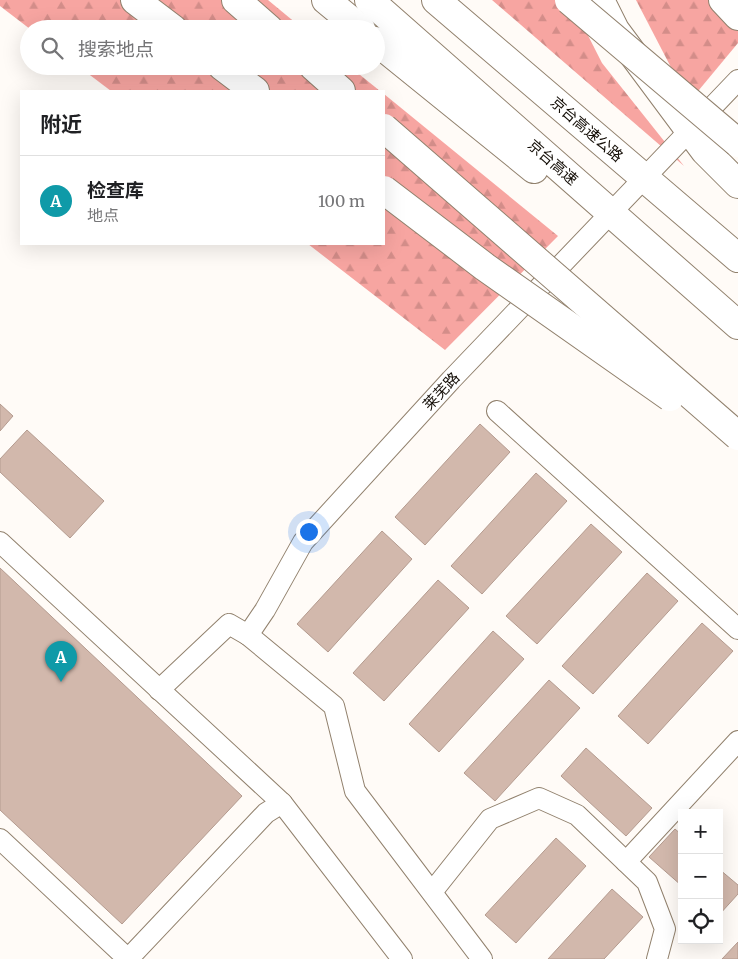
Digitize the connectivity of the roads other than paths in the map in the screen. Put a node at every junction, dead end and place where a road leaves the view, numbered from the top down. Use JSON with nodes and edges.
{"nodes":[{"id":1,"x":135,"y":0,"type":"edge"},
{"id":2,"x":236,"y":0,"type":"edge"},
{"id":3,"x":326,"y":0,"type":"edge"},
{"id":4,"x":369,"y":0,"type":"edge"},
{"id":5,"x":436,"y":0,"type":"edge"},
{"id":6,"x":569,"y":0,"type":"edge"},
{"id":7,"x":600,"y":0,"type":"edge"},
{"id":8,"x":161,"y":20,"type":"edge"},
{"id":9,"x":259,"y":20,"type":"edge"},
{"id":10,"x":350,"y":20,"type":"edge"},
{"id":11,"x":385,"y":48,"type":"edge"},
{"id":12,"x":234,"y":75,"type":"edge"},
{"id":13,"x":322,"y":75,"type":"edge"},
{"id":14,"x":738,"y":80,"type":"edge"},
{"id":15,"x":254,"y":90,"type":"edge"},
{"id":16,"x":340,"y":90,"type":"edge"},
{"id":17,"x":385,"y":129,"type":"edge"},
{"id":18,"x":738,"y":143,"type":"edge"},
{"id":19,"x":738,"y":184,"type":"edge"},
{"id":20,"x":385,"y":191,"type":"edge"},
{"id":21,"x":738,"y":258,"type":"edge"},
{"id":22,"x":738,"y":325,"type":"edge"},
{"id":23,"x":738,"y":334,"type":"edge"},
{"id":24,"x":497,"y":411,"type":"dead end"},
{"id":25,"x":738,"y":436,"type":"edge"},
{"id":26,"x":738,"y":445,"type":"edge"},
{"id":27,"x":0,"y":542,"type":"edge"},
{"id":28,"x":738,"y":629,"type":"edge"},
{"id":29,"x":248,"y":635,"type":"junction"},
{"id":30,"x":160,"y":690,"type":"junction"},
{"id":31,"x":738,"y":741,"type":"edge"},
{"id":32,"x":282,"y":802,"type":"junction"},
{"id":33,"x":0,"y":839,"type":"edge"},
{"id":34,"x":626,"y":862,"type":"junction"},
{"id":35,"x":432,"y":892,"type":"junction"},
{"id":36,"x":402,"y":959,"type":"edge"},
{"id":37,"x":482,"y":959,"type":"edge"},
{"id":38,"x":657,"y":959,"type":"edge"}],
"edges":[{"from":1,"to":8,"type":"highway"},
{"from":2,"to":9,"type":"highway"},
{"from":3,"to":10,"type":"highway"},
{"from":4,"to":22,"type":"highway","name":"京台高速"},
{"from":5,"to":21,"type":"highway","name":"京台高速公路"},
{"from":6,"to":18,"type":"highway","bridge":true},
{"from":7,"to":19,"type":"highway"},
{"from":11,"to":23,"type":"highway"},
{"from":12,"to":15,"type":"highway"},
{"from":13,"to":16,"type":"highway"},
{"from":14,"to":29,"type":"lane","name":"莱芜路"},
{"from":17,"to":25,"type":"highway","bridge":true},
{"from":20,"to":26,"type":"highway","bridge":true},
{"from":24,"to":28,"type":"lane"},
{"from":27,"to":30,"type":"lane"},
{"from":29,"to":30,"type":"lane"},
{"from":29,"to":35,"type":"lane"},
{"from":30,"to":32,"type":"lane"},
{"from":31,"to":34,"type":"lane"},
{"from":32,"to":33,"type":"lane"},
{"from":32,"to":36,"type":"lane"},
{"from":34,"to":35,"type":"lane"},
{"from":34,"to":38,"type":"lane"},
{"from":35,"to":37,"type":"lane"}]}
